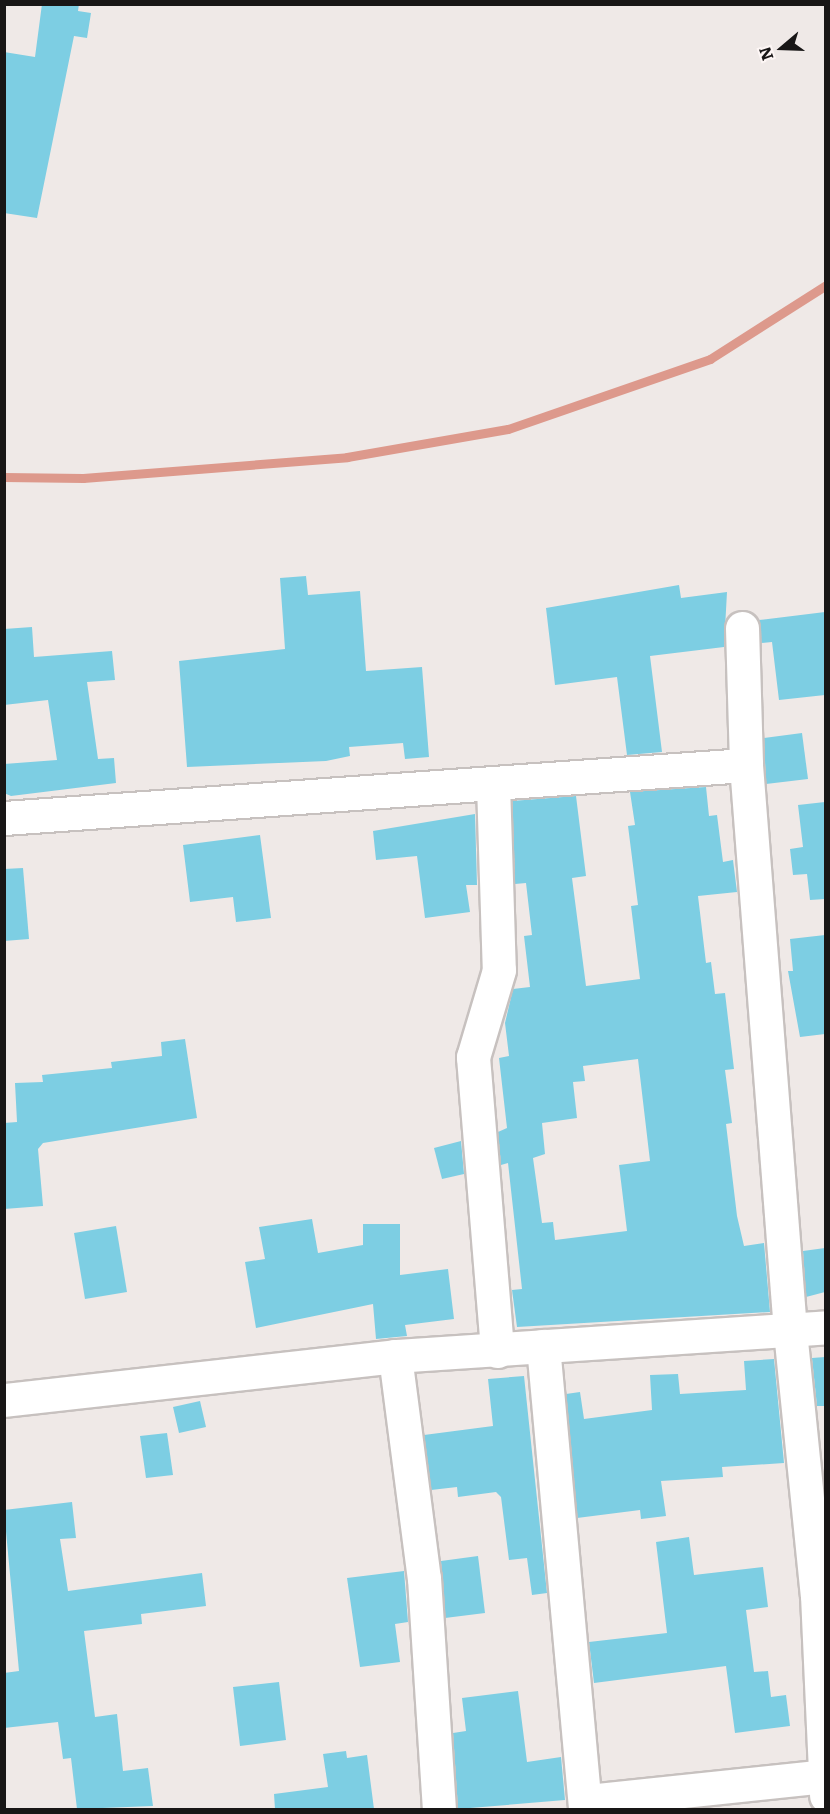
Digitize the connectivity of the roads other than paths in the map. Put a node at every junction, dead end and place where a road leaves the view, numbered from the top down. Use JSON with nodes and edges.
{"nodes":[{"id":1,"x":742,"y":628,"type":"dead end"},
{"id":2,"x":746,"y":765,"type":"junction"},
{"id":3,"x":493,"y":784,"type":"junction"},
{"id":4,"x":4,"y":818,"type":"edge"},
{"id":5,"x":825,"y":1328,"type":"edge"},
{"id":6,"x":790,"y":1331,"type":"junction"},
{"id":7,"x":543,"y":1346,"type":"junction"},
{"id":8,"x":497,"y":1351,"type":"junction"},
{"id":9,"x":395,"y":1356,"type":"junction"},
{"id":10,"x":4,"y":1400,"type":"edge"},
{"id":11,"x":825,"y":1786,"type":"edge"},
{"id":12,"x":586,"y":1805,"type":"edge"},
{"id":13,"x":439,"y":1809,"type":"edge"}],
"edges":[{"from":1,"to":2,"type":"street"},
{"from":2,"to":3,"type":"street"},
{"from":2,"to":6,"type":"street"},
{"from":3,"to":4,"type":"street"},
{"from":3,"to":8,"type":"street"},
{"from":5,"to":6,"type":"street"},
{"from":6,"to":7,"type":"street"},
{"from":6,"to":11,"type":"street"},
{"from":7,"to":8,"type":"street"},
{"from":7,"to":12,"type":"street"},
{"from":8,"to":9,"type":"street"},
{"from":9,"to":10,"type":"street"},
{"from":9,"to":13,"type":"street"},
{"from":11,"to":12,"type":"street"}]}
